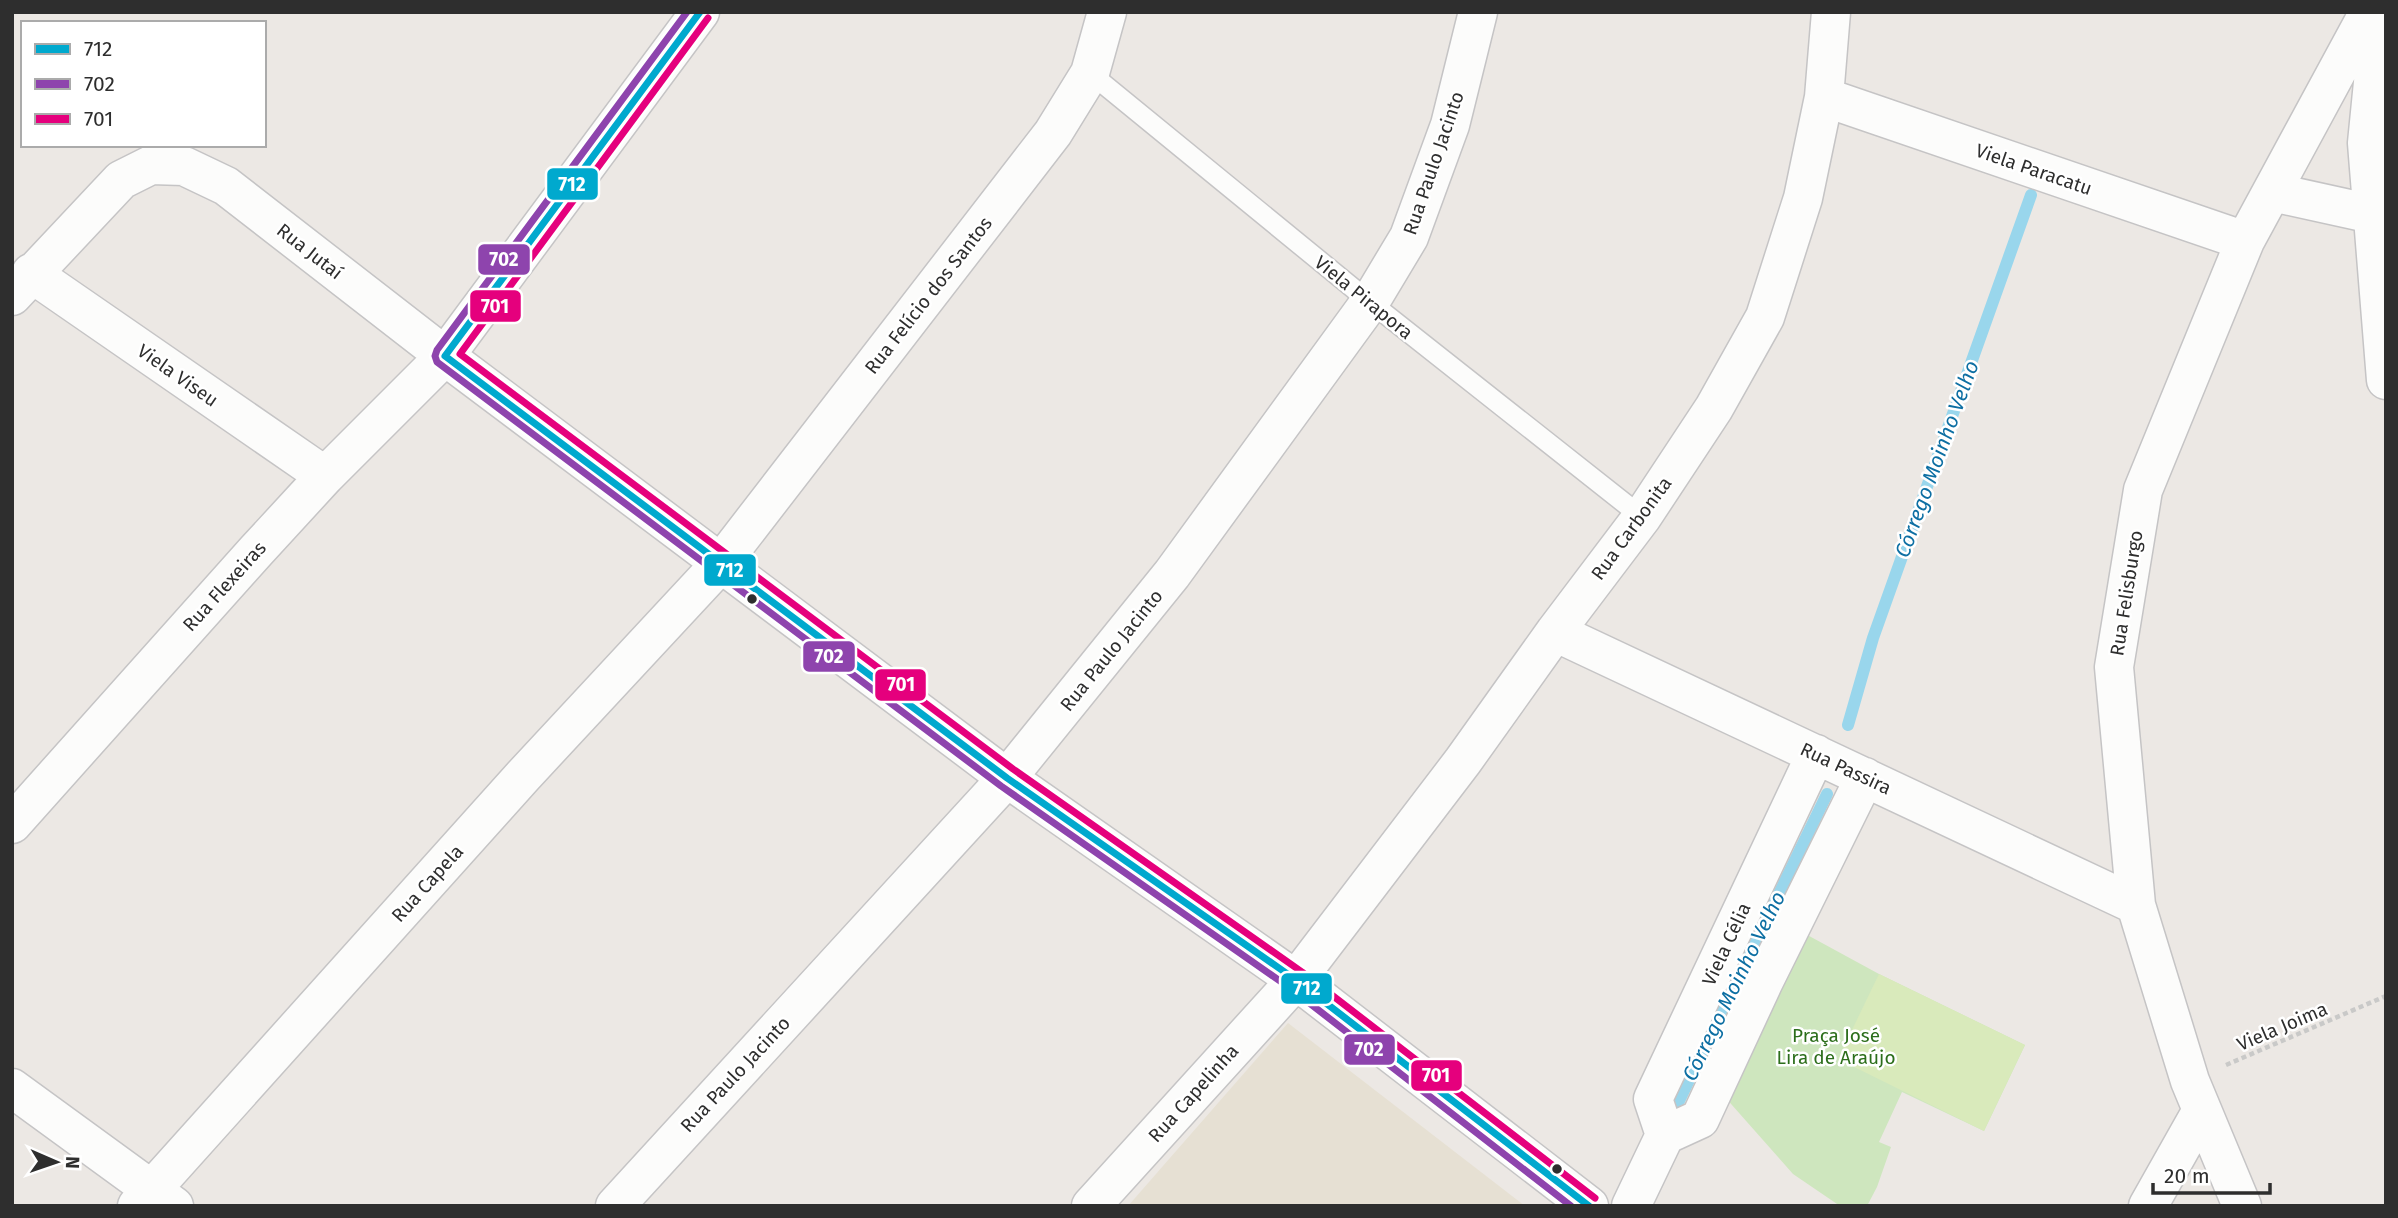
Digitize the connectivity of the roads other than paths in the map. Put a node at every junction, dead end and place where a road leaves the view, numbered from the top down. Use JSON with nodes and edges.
{"nodes":[{"id":1,"x":700,"y":12,"type":"edge"},
{"id":2,"x":1107,"y":12,"type":"edge"},
{"id":3,"x":1478,"y":12,"type":"edge"},
{"id":4,"x":1831,"y":12,"type":"edge"},
{"id":5,"x":2370,"y":12,"type":"edge"},
{"id":6,"x":2381,"y":12,"type":"edge"},
{"id":7,"x":1090,"y":73,"type":"junction"},
{"id":8,"x":1824,"y":97,"type":"junction"},
{"id":9,"x":2272,"y":192,"type":"junction"},
{"id":10,"x":2372,"y":214,"type":"junction"},
{"id":11,"x":2245,"y":241,"type":"junction"},
{"id":12,"x":22,"y":285,"type":"edge"},
{"id":13,"x":1370,"y":302,"type":"junction"},
{"id":14,"x":445,"y":356,"type":"junction"},
{"id":15,"x":2386,"y":380,"type":"edge"},
{"id":16,"x":325,"y":476,"type":"junction"},
{"id":17,"x":1642,"y":517,"type":"junction"},
{"id":18,"x":721,"y":563,"type":"junction"},
{"id":19,"x":1555,"y":632,"type":"junction"},
{"id":20,"x":1816,"y":754,"type":"junction"},
{"id":21,"x":1865,"y":777,"type":"junction"},
{"id":22,"x":1007,"y":778,"type":"junction"},
{"id":23,"x":12,"y":824,"type":"edge"},
{"id":24,"x":2137,"y":905,"type":"junction"},
{"id":25,"x":1296,"y":980,"type":"junction"},
{"id":26,"x":12,"y":1088,"type":"edge"},
{"id":27,"x":2195,"y":1096,"type":"junction"},
{"id":28,"x":1665,"y":1135,"type":"junction"},
{"id":29,"x":155,"y":1200,"type":"edge"},
{"id":30,"x":615,"y":1206,"type":"edge"},
{"id":31,"x":1091,"y":1206,"type":"edge"},
{"id":32,"x":1589,"y":1206,"type":"edge"},
{"id":33,"x":1632,"y":1206,"type":"edge"},
{"id":34,"x":2148,"y":1206,"type":"edge"},
{"id":35,"x":2242,"y":1206,"type":"edge"}],
"edges":[{"from":1,"to":14,"type":"street","name":"Rua Flexeiras"},
{"from":2,"to":7,"type":"street","name":"Rua Felício dos Santos"},
{"from":3,"to":13,"type":"street","name":"Rua Paulo Jacinto"},
{"from":4,"to":8,"type":"street","name":"Rua Carbonita"},
{"from":5,"to":9,"type":"street","name":"Rua Felisburgo"},
{"from":6,"to":10,"type":"street"},
{"from":7,"to":13,"type":"lane","name":"Viela Pirapora"},
{"from":7,"to":18,"type":"street","name":"Rua Felício dos Santos"},
{"from":8,"to":11,"type":"street","name":"Viela Paracatu"},
{"from":8,"to":17,"type":"street","name":"Rua Carbonita"},
{"from":9,"to":10,"type":"street"},
{"from":9,"to":11,"type":"street","name":"Rua Felisburgo"},
{"from":10,"to":15,"type":"street"},
{"from":11,"to":24,"type":"street","name":"Rua Felisburgo"},
{"from":12,"to":14,"type":"street","name":"Rua Jutaí"},
{"from":12,"to":16,"type":"street","name":"Viela Viseu"},
{"from":13,"to":17,"type":"lane","name":"Viela Pirapora"},
{"from":13,"to":22,"type":"street","name":"Rua Paulo Jacinto"},
{"from":14,"to":16,"type":"street","name":"Rua Flexeiras"},
{"from":14,"to":18,"type":"street","name":"Rua Jutaí"},
{"from":16,"to":23,"type":"street","name":"Rua Flexeiras"},
{"from":17,"to":19,"type":"street","name":"Rua Carbonita"},
{"from":18,"to":22,"type":"street","name":"Rua Jutaí"},
{"from":18,"to":29,"type":"street","name":"Rua Capela"},
{"from":19,"to":20,"type":"street","name":"Rua Passira"},
{"from":19,"to":25,"type":"street","name":"Rua Carbonita"},
{"from":20,"to":21,"type":"street","name":"Rua Passira"},
{"from":20,"to":28,"type":"street","name":"Viela Célia"},
{"from":21,"to":24,"type":"street","name":"Rua Passira"},
{"from":21,"to":28,"type":"street"},
{"from":22,"to":25,"type":"street","name":"Rua Jutaí"},
{"from":22,"to":30,"type":"street","name":"Rua Paulo Jacinto"},
{"from":24,"to":27,"type":"street","name":"Rua Felisburgo"},
{"from":25,"to":31,"type":"street","name":"Rua Capelinha"},
{"from":25,"to":32,"type":"street","name":"Rua Jutaí"},
{"from":26,"to":29,"type":"street"},
{"from":27,"to":34,"type":"street"},
{"from":27,"to":35,"type":"street","name":"Rua Felisburgo"},
{"from":28,"to":33,"type":"street"}]}
